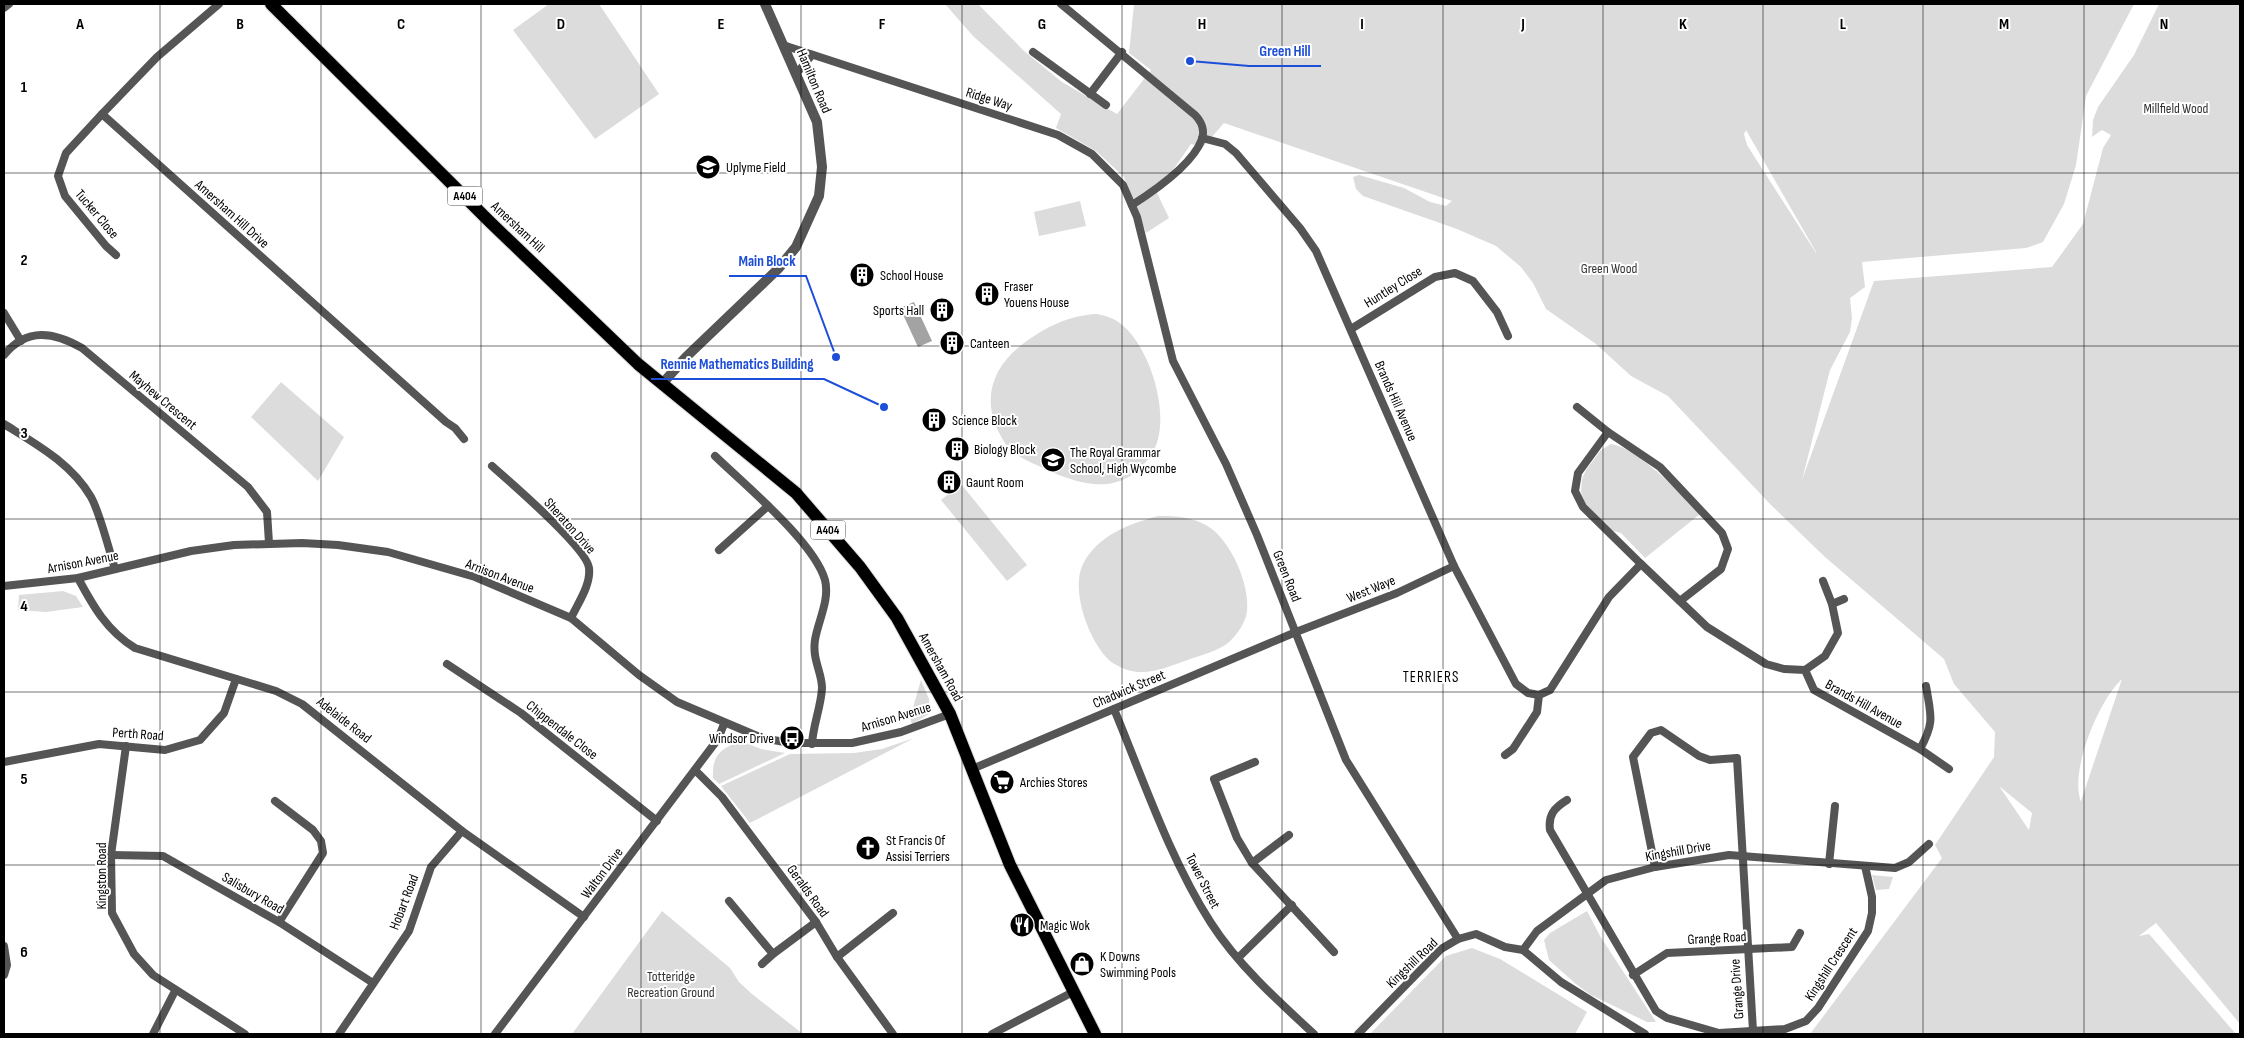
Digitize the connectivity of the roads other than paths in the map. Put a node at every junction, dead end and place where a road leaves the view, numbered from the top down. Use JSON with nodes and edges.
{"nodes":[{"id":1,"x":9,"y":4,"type":"edge"},
{"id":2,"x":219,"y":4,"type":"edge"},
{"id":3,"x":271,"y":4,"type":"edge"},
{"id":4,"x":765,"y":4,"type":"edge"},
{"id":5,"x":1061,"y":4,"type":"edge"},
{"id":6,"x":4,"y":8,"type":"edge"},
{"id":7,"x":783,"y":45,"type":"junction"},
{"id":8,"x":1033,"y":52,"type":"dead end"},
{"id":9,"x":1122,"y":52,"type":"junction"},
{"id":10,"x":812,"y":55,"type":"junction"},
{"id":11,"x":796,"y":74,"type":"junction"},
{"id":12,"x":1090,"y":94,"type":"junction"},
{"id":13,"x":1106,"y":105,"type":"dead end"},
{"id":14,"x":102,"y":114,"type":"junction"},
{"id":15,"x":1202,"y":138,"type":"junction"},
{"id":16,"x":1132,"y":205,"type":"junction"},
{"id":17,"x":116,"y":255,"type":"dead end"},
{"id":18,"x":4,"y":313,"type":"edge"},
{"id":19,"x":1351,"y":329,"type":"junction"},
{"id":20,"x":1508,"y":336,"type":"dead end"},
{"id":21,"x":21,"y":341,"type":"junction"},
{"id":22,"x":4,"y":355,"type":"edge"},
{"id":23,"x":662,"y":384,"type":"junction"},
{"id":24,"x":1577,"y":407,"type":"dead end"},
{"id":25,"x":4,"y":424,"type":"edge"},
{"id":26,"x":1608,"y":432,"type":"junction"},
{"id":27,"x":464,"y":439,"type":"dead end"},
{"id":28,"x":715,"y":456,"type":"dead end"},
{"id":29,"x":492,"y":466,"type":"dead end"},
{"id":30,"x":768,"y":506,"type":"junction"},
{"id":31,"x":269,"y":543,"type":"junction"},
{"id":32,"x":719,"y":550,"type":"dead end"},
{"id":33,"x":1641,"y":564,"type":"junction"},
{"id":34,"x":1454,"y":566,"type":"junction"},
{"id":35,"x":115,"y":570,"type":"junction"},
{"id":36,"x":78,"y":578,"type":"junction"},
{"id":37,"x":1823,"y":581,"type":"dead end"},
{"id":38,"x":4,"y":586,"type":"edge"},
{"id":39,"x":1844,"y":599,"type":"dead end"},
{"id":40,"x":1680,"y":601,"type":"junction"},
{"id":41,"x":1832,"y":604,"type":"junction"},
{"id":42,"x":571,"y":618,"type":"junction"},
{"id":43,"x":1296,"y":632,"type":"junction"},
{"id":44,"x":447,"y":664,"type":"dead end"},
{"id":45,"x":1805,"y":670,"type":"junction"},
{"id":46,"x":236,"y":679,"type":"junction"},
{"id":47,"x":1926,"y":686,"type":"dead end"},
{"id":48,"x":1539,"y":695,"type":"junction"},
{"id":49,"x":1114,"y":709,"type":"junction"},
{"id":50,"x":950,"y":714,"type":"junction"},
{"id":51,"x":724,"y":724,"type":"junction"},
{"id":52,"x":812,"y":744,"type":"junction"},
{"id":53,"x":126,"y":746,"type":"junction"},
{"id":54,"x":1920,"y":749,"type":"junction"},
{"id":55,"x":1504,"y":755,"type":"dead end"},
{"id":56,"x":4,"y":762,"type":"edge"},
{"id":57,"x":1255,"y":762,"type":"dead end"},
{"id":58,"x":972,"y":769,"type":"junction"},
{"id":59,"x":1949,"y":769,"type":"dead end"},
{"id":60,"x":695,"y":770,"type":"junction"},
{"id":61,"x":1567,"y":800,"type":"dead end"},
{"id":62,"x":275,"y":802,"type":"dead end"},
{"id":63,"x":1834,"y":806,"type":"dead end"},
{"id":64,"x":657,"y":821,"type":"junction"},
{"id":65,"x":462,"y":831,"type":"junction"},
{"id":66,"x":1289,"y":835,"type":"dead end"},
{"id":67,"x":1929,"y":844,"type":"dead end"},
{"id":68,"x":110,"y":855,"type":"junction"},
{"id":69,"x":1744,"y":856,"type":"junction"},
{"id":70,"x":1252,"y":863,"type":"junction"},
{"id":71,"x":1829,"y":864,"type":"junction"},
{"id":72,"x":1865,"y":866,"type":"junction"},
{"id":73,"x":1655,"y":867,"type":"junction"},
{"id":74,"x":1586,"y":893,"type":"junction"},
{"id":75,"x":729,"y":901,"type":"dead end"},
{"id":76,"x":1292,"y":906,"type":"junction"},
{"id":77,"x":893,"y":913,"type":"dead end"},
{"id":78,"x":584,"y":917,"type":"junction"},
{"id":79,"x":279,"y":922,"type":"junction"},
{"id":80,"x":816,"y":922,"type":"junction"},
{"id":81,"x":1800,"y":933,"type":"dead end"},
{"id":82,"x":1458,"y":940,"type":"junction"},
{"id":83,"x":4,"y":946,"type":"edge"},
{"id":84,"x":1747,"y":949,"type":"junction"},
{"id":85,"x":1523,"y":950,"type":"junction"},
{"id":86,"x":1334,"y":952,"type":"dead end"},
{"id":87,"x":773,"y":954,"type":"junction"},
{"id":88,"x":837,"y":957,"type":"junction"},
{"id":89,"x":1238,"y":958,"type":"junction"},
{"id":90,"x":762,"y":964,"type":"dead end"},
{"id":91,"x":1633,"y":974,"type":"junction"},
{"id":92,"x":4,"y":975,"type":"edge"},
{"id":93,"x":373,"y":983,"type":"junction"},
{"id":94,"x":175,"y":991,"type":"junction"},
{"id":95,"x":1074,"y":992,"type":"junction"},
{"id":96,"x":1753,"y":1030,"type":"junction"},
{"id":97,"x":153,"y":1034,"type":"edge"},
{"id":98,"x":244,"y":1034,"type":"edge"},
{"id":99,"x":339,"y":1034,"type":"edge"},
{"id":100,"x":495,"y":1034,"type":"edge"},
{"id":101,"x":893,"y":1034,"type":"edge"},
{"id":102,"x":992,"y":1034,"type":"edge"},
{"id":103,"x":1095,"y":1034,"type":"edge"},
{"id":104,"x":1314,"y":1034,"type":"edge"},
{"id":105,"x":1358,"y":1034,"type":"edge"},
{"id":106,"x":1646,"y":1034,"type":"edge"}],
"edges":[{"from":1,"to":6,"type":"street"},
{"from":2,"to":14,"type":"street"},
{"from":3,"to":23,"type":"main road","name":"Amersham Hill","number":"A404"},
{"from":4,"to":7,"type":"street","name":"Hamilton Road"},
{"from":5,"to":9,"type":"street"},
{"from":7,"to":10,"type":"street","name":"Ridge Way"},
{"from":7,"to":11,"type":"street","name":"Hamilton Road"},
{"from":8,"to":12,"type":"street"},
{"from":9,"to":12,"type":"street"},
{"from":9,"to":15,"type":"street"},
{"from":10,"to":11,"type":"street"},
{"from":10,"to":16,"type":"street","name":"Ridge Way"},
{"from":11,"to":23,"type":"street","name":"Hamilton Road"},
{"from":12,"to":13,"type":"street"},
{"from":14,"to":17,"type":"street","name":"Tucker Close"},
{"from":14,"to":27,"type":"street","name":"Amersham Hill Drive"},
{"from":15,"to":16,"type":"street"},
{"from":15,"to":19,"type":"street","name":"Brands Hill Avenue"},
{"from":16,"to":43,"type":"street","name":"Green Road"},
{"from":18,"to":21,"type":"street"},
{"from":19,"to":20,"type":"street","name":"Huntley Close"},
{"from":19,"to":34,"type":"street","name":"Brands Hill Avenue"},
{"from":21,"to":22,"type":"street","name":"Mayhew Crescent"},
{"from":21,"to":31,"type":"street","name":"Mayhew Crescent"},
{"from":23,"to":50,"type":"main road","name":"Amersham Road","number":"A404"},
{"from":24,"to":26,"type":"street"},
{"from":25,"to":35,"type":"street"},
{"from":26,"to":33,"type":"street"},
{"from":26,"to":40,"type":"street"},
{"from":28,"to":30,"type":"street"},
{"from":29,"to":42,"type":"street","name":"Sheraton Drive"},
{"from":30,"to":32,"type":"street"},
{"from":30,"to":52,"type":"street"},
{"from":31,"to":35,"type":"street","name":"Arnison Avenue"},
{"from":31,"to":42,"type":"street","name":"Arnison Avenue"},
{"from":33,"to":40,"type":"street"},
{"from":33,"to":48,"type":"street"},
{"from":34,"to":43,"type":"street","name":"West Waye"},
{"from":34,"to":48,"type":"street","name":"Brands Hill Avenue"},
{"from":35,"to":36,"type":"street","name":"Arnison Avenue"},
{"from":36,"to":38,"type":"street","name":"Arnison Avenue"},
{"from":36,"to":46,"type":"street","name":"Adelaide Road"},
{"from":37,"to":41,"type":"street","name":"Brands Hill Avenue"},
{"from":39,"to":41,"type":"street"},
{"from":40,"to":45,"type":"street"},
{"from":41,"to":45,"type":"street","name":"Brands Hill Avenue"},
{"from":42,"to":51,"type":"street","name":"Arnison Avenue"},
{"from":43,"to":49,"type":"street","name":"Chadwick Street"},
{"from":43,"to":82,"type":"street","name":"Green Road"},
{"from":44,"to":64,"type":"street","name":"Chippendale Close"},
{"from":45,"to":54,"type":"street","name":"Brands Hill Avenue"},
{"from":46,"to":53,"type":"street","name":"Perth Road"},
{"from":46,"to":65,"type":"street","name":"Adelaide Road"},
{"from":47,"to":54,"type":"street"},
{"from":48,"to":55,"type":"street"},
{"from":49,"to":58,"type":"street","name":"Chadwick Street"},
{"from":49,"to":89,"type":"street","name":"Tower Street"},
{"from":50,"to":52,"type":"street","name":"Arnison Avenue"},
{"from":50,"to":58,"type":"main road","name":"Amersham Road","number":"A404"},
{"from":51,"to":52,"type":"street","name":"Arnison Avenue"},
{"from":51,"to":60,"type":"street","name":"Walton Drive"},
{"from":53,"to":56,"type":"street","name":"Perth Road"},
{"from":53,"to":68,"type":"street","name":"Kingston Road"},
{"from":54,"to":59,"type":"street","name":"Brands Hill Avenue"},
{"from":57,"to":70,"type":"street"},
{"from":58,"to":95,"type":"main road","name":"Amersham Road","number":"A404"},
{"from":60,"to":64,"type":"street","name":"Walton Drive"},
{"from":60,"to":80,"type":"street","name":"Geralds Road"},
{"from":61,"to":74,"type":"street","name":"Kingshill Crescent"},
{"from":62,"to":79,"type":"street"},
{"from":63,"to":71,"type":"street"},
{"from":64,"to":78,"type":"street","name":"Walton Drive"},
{"from":65,"to":78,"type":"street","name":"Adelaide Road"},
{"from":65,"to":93,"type":"street","name":"Hobart Road"},
{"from":66,"to":70,"type":"street"},
{"from":67,"to":72,"type":"street","name":"Kingshill Drive"},
{"from":68,"to":79,"type":"street","name":"Salisbury Road"},
{"from":68,"to":94,"type":"street","name":"Kingston Road"},
{"from":69,"to":71,"type":"street","name":"Kingshill Drive"},
{"from":69,"to":73,"type":"street","name":"Kingshill Drive"},
{"from":69,"to":73,"type":"street","name":"Grange Drive"},
{"from":69,"to":84,"type":"street","name":"Grange Drive"},
{"from":70,"to":76,"type":"street"},
{"from":71,"to":72,"type":"street","name":"Kingshill Drive"},
{"from":72,"to":96,"type":"street","name":"Kingshill Crescent"},
{"from":73,"to":74,"type":"street","name":"Kingshill Drive"},
{"from":74,"to":85,"type":"street","name":"Kingshill Drive"},
{"from":74,"to":91,"type":"street","name":"Kingshill Crescent"},
{"from":75,"to":87,"type":"street"},
{"from":76,"to":86,"type":"street"},
{"from":76,"to":89,"type":"street"},
{"from":77,"to":88,"type":"street"},
{"from":78,"to":100,"type":"street","name":"Walton Drive"},
{"from":79,"to":93,"type":"street","name":"Salisbury Road"},
{"from":80,"to":87,"type":"street"},
{"from":80,"to":88,"type":"street","name":"Geralds Road"},
{"from":81,"to":84,"type":"street","name":"Grange Road"},
{"from":82,"to":85,"type":"street","name":"Kingshill Road"},
{"from":82,"to":105,"type":"street","name":"Kingshill Road"},
{"from":83,"to":92,"type":"street"},
{"from":84,"to":91,"type":"street","name":"Grange Road"},
{"from":84,"to":96,"type":"street","name":"Grange Drive"},
{"from":85,"to":106,"type":"street","name":"Kingshill Road"},
{"from":87,"to":90,"type":"street"},
{"from":88,"to":101,"type":"street","name":"Geralds Road"},
{"from":89,"to":104,"type":"street","name":"Tower Street"},
{"from":91,"to":96,"type":"street","name":"Kingshill Crescent"},
{"from":93,"to":99,"type":"street","name":"Hobart Road"},
{"from":94,"to":97,"type":"street"},
{"from":94,"to":98,"type":"street","name":"Kingston Road"},
{"from":95,"to":102,"type":"street"},
{"from":95,"to":103,"type":"main road","name":"Amersham Road","number":"A404"}]}
